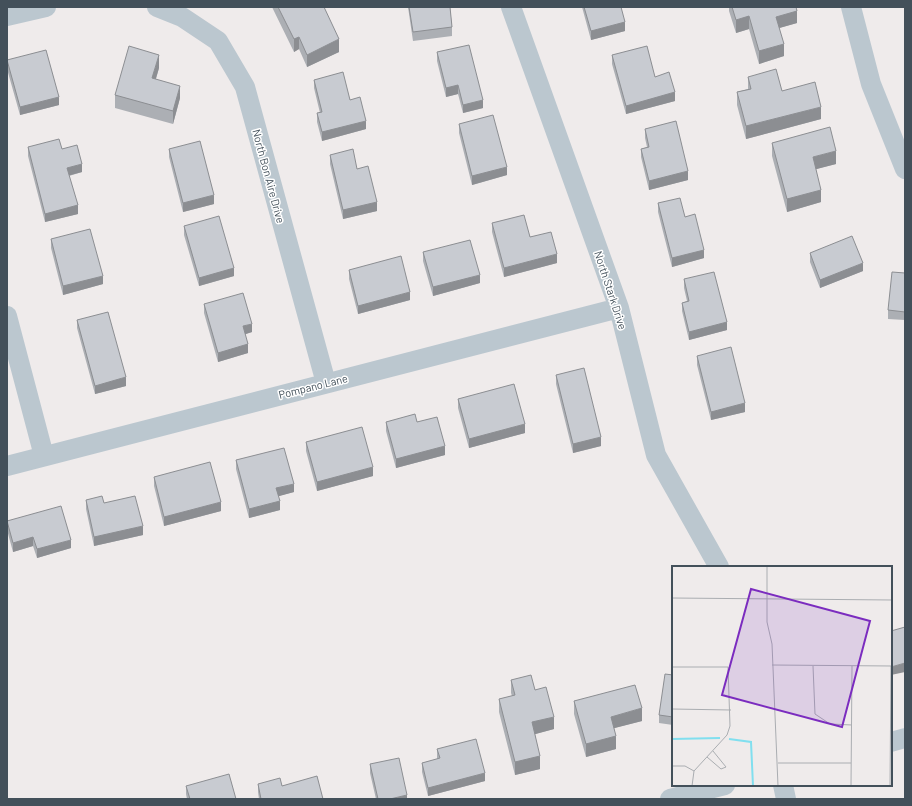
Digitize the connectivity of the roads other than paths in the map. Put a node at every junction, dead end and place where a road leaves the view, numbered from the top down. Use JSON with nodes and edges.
{"nodes":[{"id":1,"x":46,"y":7,"type":"edge"},
{"id":2,"x":158,"y":7,"type":"edge"},
{"id":3,"x":511,"y":7,"type":"edge"},
{"id":4,"x":850,"y":7,"type":"edge"},
{"id":5,"x":7,"y":16,"type":"edge"},
{"id":6,"x":905,"y":169,"type":"edge"},
{"id":7,"x":619,"y":308,"type":"junction"},
{"id":8,"x":7,"y":316,"type":"edge"},
{"id":9,"x":326,"y":383,"type":"junction"},
{"id":10,"x":44,"y":456,"type":"junction"},
{"id":11,"x":7,"y":466,"type":"edge"},
{"id":12,"x":718,"y":566,"type":"edge"},
{"id":13,"x":905,"y":738,"type":"edge"},
{"id":14,"x":892,"y":742,"type":"edge"},
{"id":15,"x":721,"y":786,"type":"edge"},
{"id":16,"x":783,"y":786,"type":"edge"},
{"id":17,"x":670,"y":799,"type":"edge"},
{"id":18,"x":786,"y":799,"type":"edge"}],
"edges":[{"from":1,"to":5,"type":"street"},
{"from":2,"to":9,"type":"street","name":"North Bon Aire Drive"},
{"from":3,"to":7,"type":"street","name":"North Stark Drive"},
{"from":4,"to":6,"type":"street"},
{"from":7,"to":9,"type":"street","name":"Pompano Lane"},
{"from":7,"to":12,"type":"street","name":"North Stark Drive"},
{"from":8,"to":10,"type":"street"},
{"from":9,"to":10,"type":"street","name":"Pompano Lane"},
{"from":10,"to":11,"type":"street","name":"Pompano Lane"},
{"from":13,"to":14,"type":"street"},
{"from":15,"to":17,"type":"street"},
{"from":16,"to":18,"type":"street"}]}
